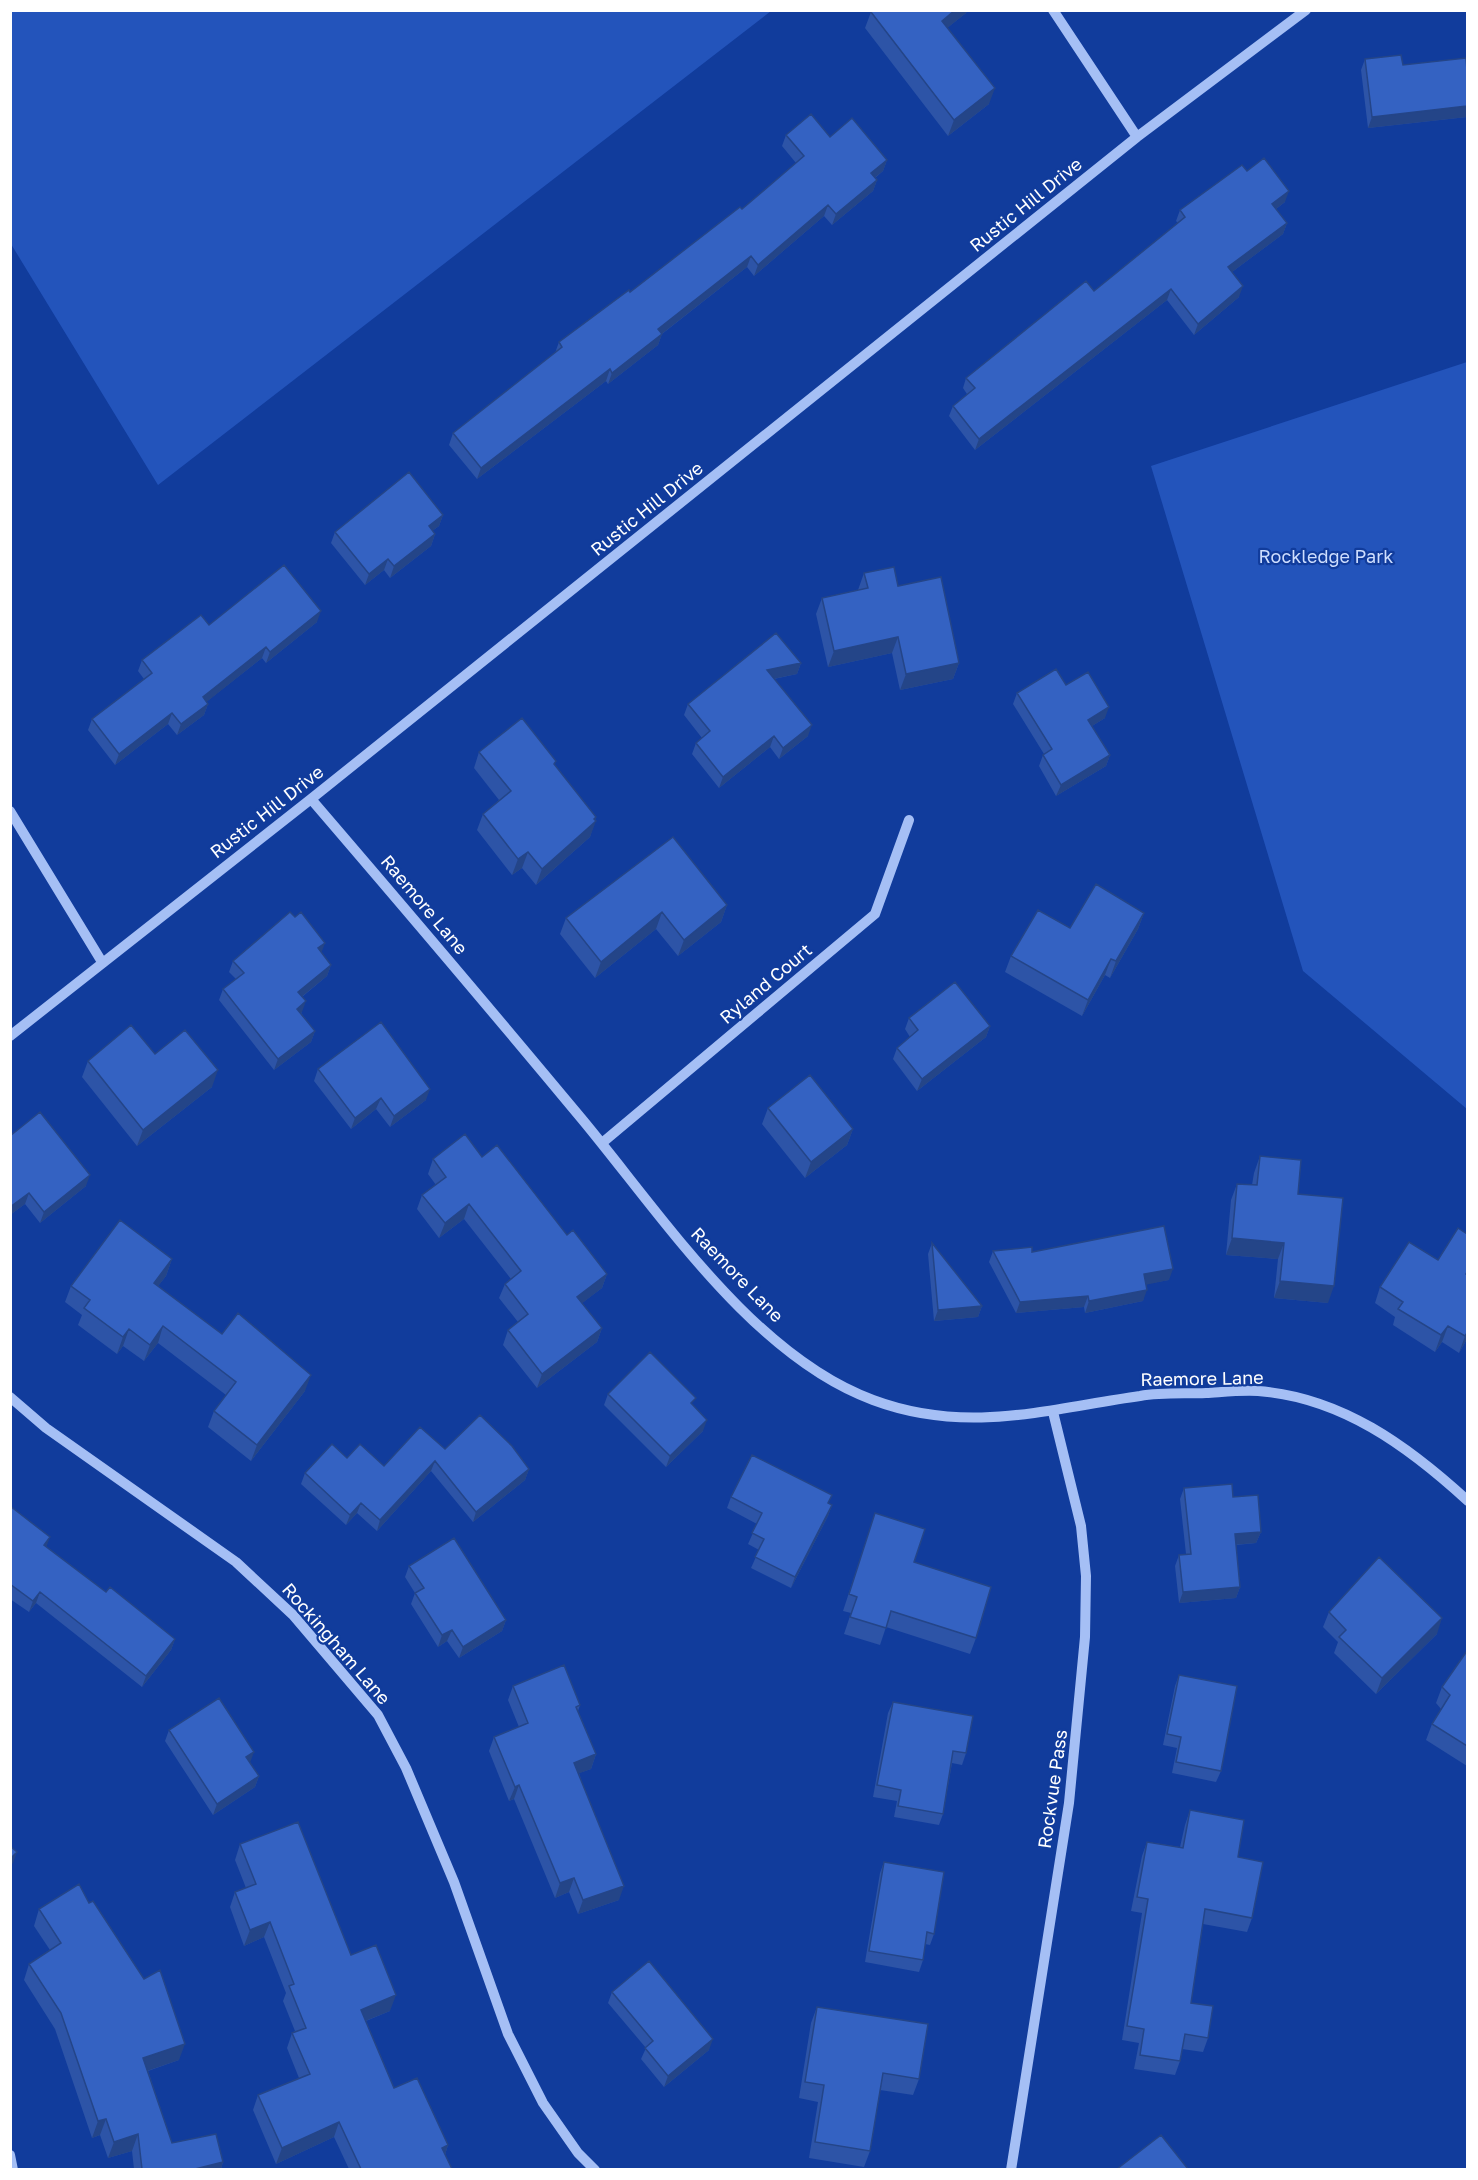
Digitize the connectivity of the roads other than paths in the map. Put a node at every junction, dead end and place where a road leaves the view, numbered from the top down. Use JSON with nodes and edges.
{"nodes":[{"id":1,"x":1053,"y":10,"type":"edge"},
{"id":2,"x":1306,"y":10,"type":"edge"},
{"id":3,"x":1137,"y":137,"type":"junction"},
{"id":4,"x":311,"y":799,"type":"junction"},
{"id":5,"x":10,"y":811,"type":"edge"},
{"id":6,"x":909,"y":820,"type":"dead end"},
{"id":7,"x":102,"y":962,"type":"junction"},
{"id":8,"x":10,"y":1036,"type":"edge"},
{"id":9,"x":602,"y":1143,"type":"junction"},
{"id":10,"x":10,"y":1397,"type":"edge"},
{"id":11,"x":1053,"y":1412,"type":"junction"},
{"id":12,"x":1467,"y":1501,"type":"edge"},
{"id":13,"x":10,"y":2155,"type":"edge"},
{"id":14,"x":13,"y":2169,"type":"edge"},
{"id":15,"x":595,"y":2169,"type":"edge"},
{"id":16,"x":1011,"y":2169,"type":"edge"}],
"edges":[{"from":1,"to":3,"type":"street"},
{"from":2,"to":3,"type":"street","name":"Rustic Hill Drive"},
{"from":3,"to":4,"type":"street","name":"Rustic Hill Drive"},
{"from":4,"to":7,"type":"street","name":"Rustic Hill Drive"},
{"from":4,"to":9,"type":"street","name":"Raemore Lane"},
{"from":5,"to":7,"type":"street"},
{"from":6,"to":9,"type":"street","name":"Ryland Court"},
{"from":7,"to":8,"type":"street","name":"Rustic Hill Drive"},
{"from":9,"to":11,"type":"street","name":"Raemore Lane"},
{"from":10,"to":15,"type":"street","name":"Rockingham Lane"},
{"from":11,"to":12,"type":"street","name":"Raemore Lane"},
{"from":11,"to":16,"type":"street","name":"Rockvue Pass"},
{"from":13,"to":14,"type":"street"}]}
